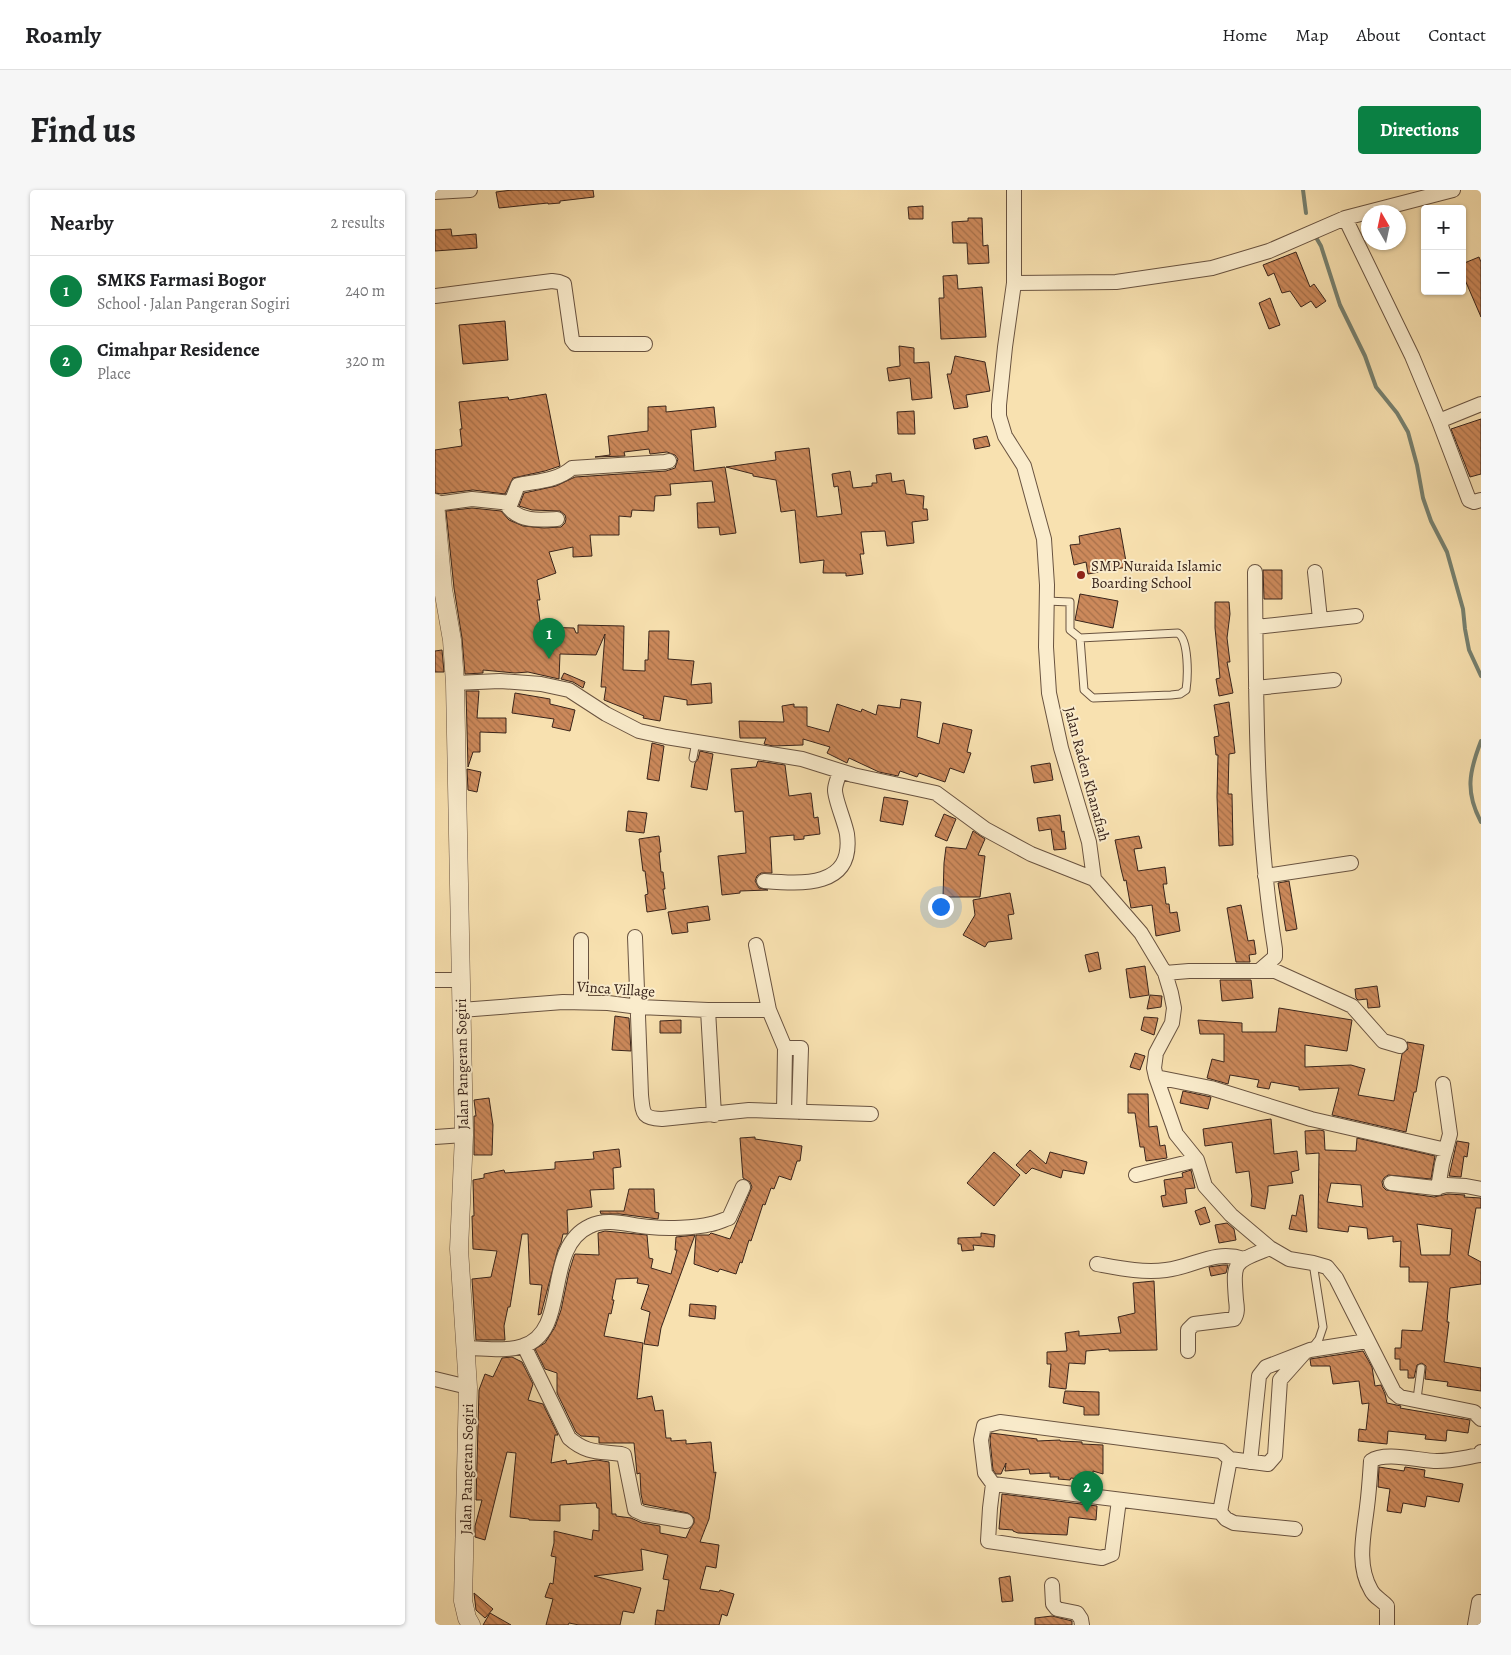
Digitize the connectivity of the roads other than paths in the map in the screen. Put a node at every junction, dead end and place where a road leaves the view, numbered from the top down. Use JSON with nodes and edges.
{"nodes":[{"id":1,"x":470,"y":190,"type":"edge"},
{"id":2,"x":1014,"y":190,"type":"edge"},
{"id":3,"x":1453,"y":190,"type":"edge"},
{"id":4,"x":435,"y":192,"type":"edge"},
{"id":5,"x":1345,"y":218,"type":"junction"},
{"id":6,"x":1014,"y":283,"type":"junction"},
{"id":7,"x":435,"y":296,"type":"edge"},
{"id":8,"x":645,"y":344,"type":"dead end"},
{"id":9,"x":1481,"y":404,"type":"edge"},
{"id":10,"x":1439,"y":421,"type":"junction"},
{"id":11,"x":669,"y":461,"type":"dead end"},
{"id":12,"x":1481,"y":500,"type":"edge"},
{"id":13,"x":511,"y":502,"type":"junction"},
{"id":14,"x":435,"y":504,"type":"edge"},
{"id":15,"x":557,"y":519,"type":"dead end"},
{"id":16,"x":1255,"y":572,"type":"dead end"},
{"id":17,"x":1315,"y":572,"type":"dead end"},
{"id":18,"x":1046,"y":602,"type":"junction"},
{"id":19,"x":1356,"y":616,"type":"dead end"},
{"id":20,"x":1320,"y":619,"type":"junction"},
{"id":21,"x":1256,"y":628,"type":"junction"},
{"id":22,"x":1080,"y":638,"type":"junction"},
{"id":23,"x":1334,"y":680,"type":"dead end"},
{"id":24,"x":455,"y":683,"type":"junction"},
{"id":25,"x":1256,"y":688,"type":"junction"},
{"id":26,"x":696,"y":741,"type":"junction"},
{"id":27,"x":693,"y":758,"type":"dead end"},
{"id":28,"x":840,"y":771,"type":"junction"},
{"id":29,"x":1351,"y":863,"type":"dead end"},
{"id":30,"x":1265,"y":876,"type":"junction"},
{"id":31,"x":1093,"y":880,"type":"junction"},
{"id":32,"x":764,"y":881,"type":"dead end"},
{"id":33,"x":635,"y":938,"type":"dead end"},
{"id":34,"x":581,"y":940,"type":"dead end"},
{"id":35,"x":756,"y":945,"type":"dead end"},
{"id":36,"x":1260,"y":970,"type":"junction"},
{"id":37,"x":1165,"y":973,"type":"junction"},
{"id":38,"x":435,"y":980,"type":"edge"},
{"id":39,"x":461,"y":980,"type":"junction"},
{"id":40,"x":581,"y":1002,"type":"junction"},
{"id":41,"x":639,"y":1007,"type":"junction"},
{"id":42,"x":461,"y":1010,"type":"junction"},
{"id":43,"x":708,"y":1010,"type":"junction"},
{"id":44,"x":769,"y":1010,"type":"junction"},
{"id":45,"x":1400,"y":1046,"type":"dead end"},
{"id":46,"x":785,"y":1048,"type":"junction"},
{"id":47,"x":1156,"y":1077,"type":"junction"},
{"id":48,"x":1443,"y":1084,"type":"dead end"},
{"id":49,"x":783,"y":1111,"type":"junction"},
{"id":50,"x":799,"y":1112,"type":"junction"},
{"id":51,"x":871,"y":1114,"type":"dead end"},
{"id":52,"x":714,"y":1115,"type":"junction"},
{"id":53,"x":464,"y":1135,"type":"junction"},
{"id":54,"x":435,"y":1137,"type":"edge"},
{"id":55,"x":1445,"y":1150,"type":"junction"},
{"id":56,"x":1197,"y":1160,"type":"junction"},
{"id":57,"x":1136,"y":1175,"type":"dead end"},
{"id":58,"x":1391,"y":1182,"type":"dead end"},
{"id":59,"x":743,"y":1187,"type":"dead end"},
{"id":60,"x":1438,"y":1188,"type":"junction"},
{"id":61,"x":1481,"y":1189,"type":"edge"},
{"id":62,"x":1270,"y":1248,"type":"junction"},
{"id":63,"x":1244,"y":1259,"type":"junction"},
{"id":64,"x":1313,"y":1263,"type":"junction"},
{"id":65,"x":1097,"y":1264,"type":"dead end"},
{"id":66,"x":1367,"y":1341,"type":"junction"},
{"id":67,"x":524,"y":1346,"type":"junction"},
{"id":68,"x":466,"y":1348,"type":"junction"},
{"id":69,"x":1188,"y":1350,"type":"dead end"},
{"id":70,"x":1307,"y":1352,"type":"junction"},
{"id":71,"x":1421,"y":1368,"type":"dead end"},
{"id":72,"x":435,"y":1379,"type":"edge"},
{"id":73,"x":468,"y":1386,"type":"junction"},
{"id":74,"x":1417,"y":1399,"type":"junction"},
{"id":75,"x":1481,"y":1419,"type":"edge"},
{"id":76,"x":1481,"y":1454,"type":"edge"},
{"id":77,"x":1230,"y":1459,"type":"junction"},
{"id":78,"x":1250,"y":1462,"type":"junction"},
{"id":79,"x":993,"y":1484,"type":"junction"},
{"id":80,"x":1119,"y":1500,"type":"junction"},
{"id":81,"x":1220,"y":1512,"type":"junction"},
{"id":82,"x":686,"y":1521,"type":"dead end"},
{"id":83,"x":1295,"y":1529,"type":"dead end"},
{"id":84,"x":1052,"y":1586,"type":"dead end"},
{"id":85,"x":1479,"y":1602,"type":"dead end"},
{"id":86,"x":471,"y":1625,"type":"edge"},
{"id":87,"x":1082,"y":1625,"type":"edge"},
{"id":88,"x":1387,"y":1625,"type":"edge"},
{"id":89,"x":1475,"y":1625,"type":"edge"}],
"edges":[{"from":1,"to":4,"type":"street"},
{"from":2,"to":6,"type":"street","name":"Jalan Raden Khanafiah"},
{"from":3,"to":5,"type":"street"},
{"from":5,"to":6,"type":"street"},
{"from":5,"to":10,"type":"street"},
{"from":6,"to":18,"type":"street","name":"Jalan Raden Khanafiah"},
{"from":7,"to":8,"type":"street"},
{"from":9,"to":10,"type":"street"},
{"from":10,"to":12,"type":"street"},
{"from":11,"to":13,"type":"street"},
{"from":13,"to":14,"type":"street"},
{"from":13,"to":15,"type":"street"},
{"from":14,"to":24,"type":"street","name":"Jalan Pangeran Sogiri"},
{"from":16,"to":21,"type":"street"},
{"from":17,"to":20,"type":"street"},
{"from":18,"to":22,"type":"lane"},
{"from":18,"to":31,"type":"street","name":"Jalan Raden Khanafiah"},
{"from":19,"to":20,"type":"street"},
{"from":20,"to":21,"type":"street"},
{"from":21,"to":25,"type":"street"},
{"from":22,"to":22,"type":"lane"},
{"from":23,"to":25,"type":"street"},
{"from":24,"to":26,"type":"street"},
{"from":24,"to":39,"type":"street","name":"Jalan Pangeran Sogiri"},
{"from":25,"to":30,"type":"street"},
{"from":26,"to":27,"type":"lane"},
{"from":26,"to":28,"type":"street"},
{"from":28,"to":31,"type":"street"},
{"from":28,"to":32,"type":"street"},
{"from":29,"to":30,"type":"street"},
{"from":30,"to":36,"type":"street"},
{"from":31,"to":37,"type":"street"},
{"from":33,"to":41,"type":"street"},
{"from":34,"to":40,"type":"street"},
{"from":35,"to":44,"type":"street"},
{"from":36,"to":37,"type":"street"},
{"from":36,"to":45,"type":"street"},
{"from":37,"to":47,"type":"street"},
{"from":38,"to":39,"type":"street"},
{"from":39,"to":42,"type":"street","name":"Jalan Pangeran Sogiri"},
{"from":40,"to":41,"type":"street","name":"Vinca Village"},
{"from":40,"to":42,"type":"street","name":"Vinca Village"},
{"from":41,"to":43,"type":"street","name":"Vinca Village"},
{"from":41,"to":52,"type":"street"},
{"from":42,"to":53,"type":"street","name":"Jalan Pangeran Sogiri"},
{"from":43,"to":44,"type":"street","name":"Vinca Village"},
{"from":43,"to":52,"type":"street"},
{"from":44,"to":46,"type":"street"},
{"from":46,"to":49,"type":"street"},
{"from":46,"to":50,"type":"street"},
{"from":47,"to":55,"type":"street"},
{"from":47,"to":56,"type":"street"},
{"from":48,"to":55,"type":"street"},
{"from":49,"to":50,"type":"street"},
{"from":49,"to":52,"type":"street"},
{"from":50,"to":51,"type":"street"},
{"from":53,"to":54,"type":"street"},
{"from":53,"to":68,"type":"street","name":"Jalan Pangeran Sogiri"},
{"from":55,"to":60,"type":"street"},
{"from":56,"to":57,"type":"street"},
{"from":56,"to":62,"type":"street"},
{"from":58,"to":60,"type":"street"},
{"from":59,"to":67,"type":"street"},
{"from":60,"to":61,"type":"street"},
{"from":62,"to":63,"type":"street"},
{"from":62,"to":64,"type":"street"},
{"from":63,"to":65,"type":"street"},
{"from":63,"to":69,"type":"street"},
{"from":64,"to":66,"type":"street"},
{"from":64,"to":70,"type":"lane"},
{"from":66,"to":70,"type":"street"},
{"from":66,"to":74,"type":"street"},
{"from":67,"to":68,"type":"street"},
{"from":67,"to":82,"type":"street"},
{"from":68,"to":73,"type":"street","name":"Jalan Pangeran Sogiri"},
{"from":70,"to":78,"type":"street"},
{"from":70,"to":78,"type":"street"},
{"from":71,"to":74,"type":"lane"},
{"from":72,"to":73,"type":"street"},
{"from":73,"to":86,"type":"street","name":"Jalan Pangeran Sogiri"},
{"from":74,"to":75,"type":"street"},
{"from":76,"to":88,"type":"street"},
{"from":77,"to":78,"type":"street"},
{"from":77,"to":79,"type":"street"},
{"from":77,"to":81,"type":"street"},
{"from":79,"to":80,"type":"street"},
{"from":79,"to":80,"type":"street"},
{"from":80,"to":81,"type":"street"},
{"from":81,"to":83,"type":"street"},
{"from":84,"to":87,"type":"street"},
{"from":85,"to":89,"type":"street"}]}
